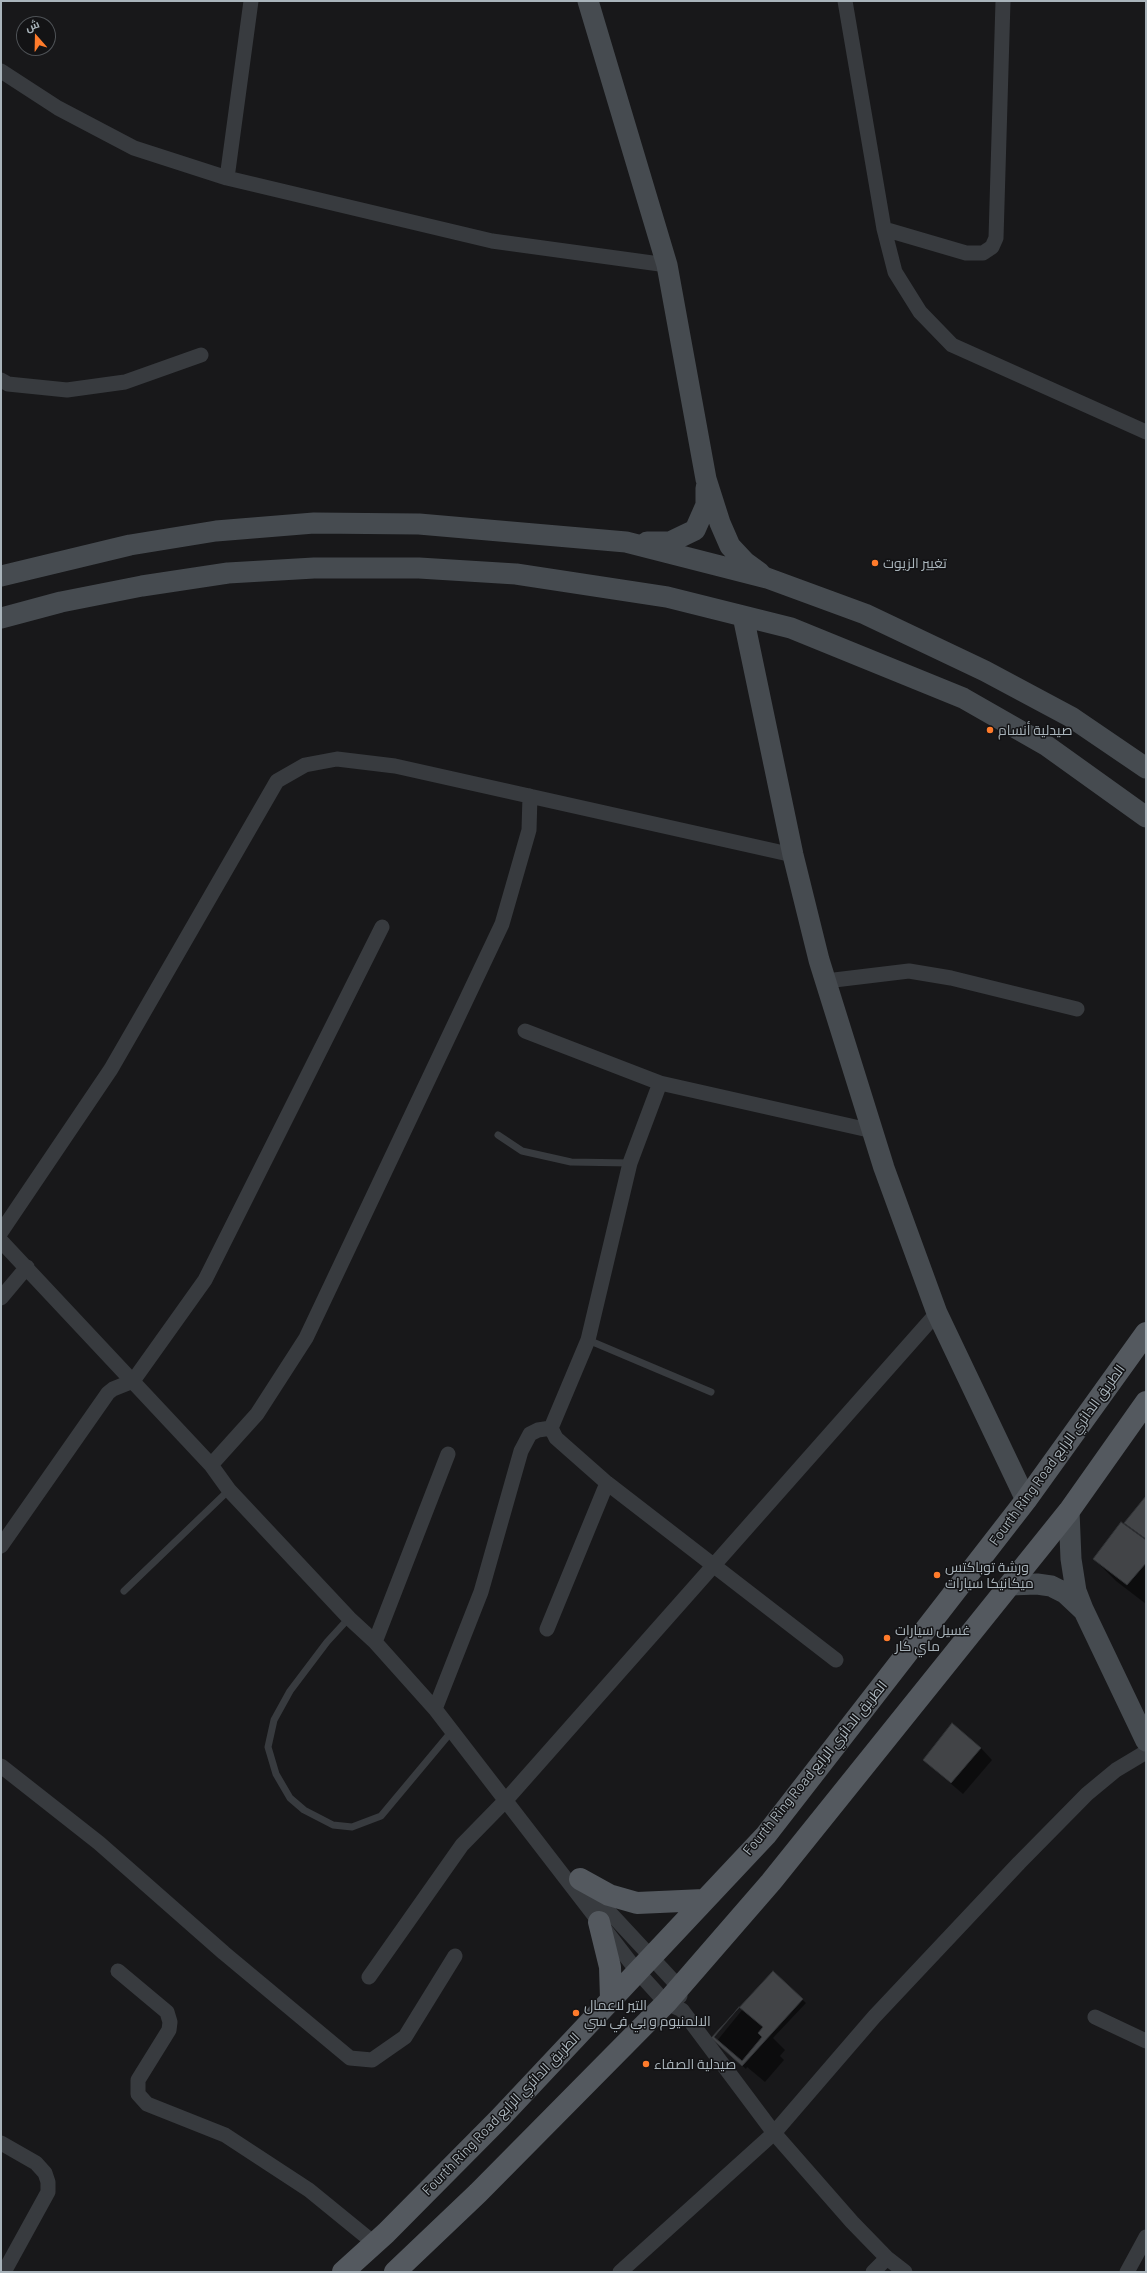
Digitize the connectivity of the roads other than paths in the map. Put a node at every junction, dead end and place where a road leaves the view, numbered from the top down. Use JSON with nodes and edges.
{"nodes":[{"id":1,"x":251,"y":1,"type":"edge"},
{"id":2,"x":588,"y":1,"type":"edge"},
{"id":3,"x":845,"y":1,"type":"edge"},
{"id":4,"x":1004,"y":1,"type":"edge"},
{"id":5,"x":1,"y":71,"type":"edge"},
{"id":6,"x":227,"y":178,"type":"junction"},
{"id":7,"x":884,"y":229,"type":"junction"},
{"id":8,"x":667,"y":265,"type":"junction"},
{"id":9,"x":201,"y":355,"type":"dead end"},
{"id":10,"x":1,"y":380,"type":"edge"},
{"id":11,"x":1146,"y":432,"type":"edge"},
{"id":12,"x":706,"y":479,"type":"junction"},
{"id":13,"x":626,"y":542,"type":"junction"},
{"id":14,"x":1,"y":576,"type":"edge"},
{"id":15,"x":767,"y":578,"type":"junction"},
{"id":16,"x":743,"y":616,"type":"junction"},
{"id":17,"x":1,"y":618,"type":"edge"},
{"id":18,"x":1146,"y":768,"type":"edge"},
{"id":19,"x":530,"y":796,"type":"junction"},
{"id":20,"x":1146,"y":817,"type":"edge"},
{"id":21,"x":793,"y":855,"type":"junction"},
{"id":22,"x":382,"y":927,"type":"dead end"},
{"id":23,"x":826,"y":981,"type":"junction"},
{"id":24,"x":1077,"y":1009,"type":"dead end"},
{"id":25,"x":525,"y":1031,"type":"dead end"},
{"id":26,"x":660,"y":1083,"type":"junction"},
{"id":27,"x":873,"y":1131,"type":"junction"},
{"id":28,"x":498,"y":1135,"type":"dead end"},
{"id":29,"x":630,"y":1163,"type":"junction"},
{"id":30,"x":1,"y":1232,"type":"edge"},
{"id":31,"x":1,"y":1241,"type":"edge"},
{"id":32,"x":27,"y":1266,"type":"junction"},
{"id":33,"x":1,"y":1298,"type":"edge"},
{"id":34,"x":937,"y":1313,"type":"junction"},
{"id":35,"x":1146,"y":1333,"type":"edge"},
{"id":36,"x":588,"y":1340,"type":"junction"},
{"id":37,"x":133,"y":1381,"type":"junction"},
{"id":38,"x":711,"y":1392,"type":"dead end"},
{"id":39,"x":1146,"y":1402,"type":"edge"},
{"id":40,"x":551,"y":1428,"type":"junction"},
{"id":41,"x":448,"y":1454,"type":"dead end"},
{"id":42,"x":211,"y":1465,"type":"junction"},
{"id":43,"x":607,"y":1483,"type":"junction"},
{"id":44,"x":229,"y":1490,"type":"junction"},
{"id":45,"x":1026,"y":1500,"type":"junction"},
{"id":46,"x":1069,"y":1511,"type":"junction"},
{"id":47,"x":1,"y":1546,"type":"edge"},
{"id":48,"x":714,"y":1565,"type":"junction"},
{"id":49,"x":1010,"y":1585,"type":"junction"},
{"id":50,"x":124,"y":1591,"type":"dead end"},
{"id":51,"x":1083,"y":1609,"type":"junction"},
{"id":52,"x":349,"y":1618,"type":"junction"},
{"id":53,"x":546,"y":1629,"type":"dead end"},
{"id":54,"x":374,"y":1642,"type":"junction"},
{"id":55,"x":836,"y":1660,"type":"dead end"},
{"id":56,"x":435,"y":1709,"type":"junction"},
{"id":57,"x":452,"y":1731,"type":"junction"},
{"id":58,"x":1146,"y":1741,"type":"edge"},
{"id":59,"x":1146,"y":1752,"type":"edge"},
{"id":60,"x":1,"y":1766,"type":"edge"},
{"id":61,"x":506,"y":1800,"type":"junction"},
{"id":62,"x":552,"y":1858,"type":"junction"},
{"id":63,"x":580,"y":1879,"type":"junction"},
{"id":64,"x":704,"y":1900,"type":"junction"},
{"id":65,"x":598,"y":1922,"type":"junction"},
{"id":66,"x":455,"y":1956,"type":"dead end"},
{"id":67,"x":643,"y":1964,"type":"junction"},
{"id":68,"x":118,"y":1971,"type":"dead end"},
{"id":69,"x":369,"y":1977,"type":"dead end"},
{"id":70,"x":611,"y":1999,"type":"junction"},
{"id":71,"x":676,"y":2000,"type":"junction"},
{"id":72,"x":1096,"y":2017,"type":"dead end"},
{"id":73,"x":1146,"y":2041,"type":"edge"},
{"id":74,"x":774,"y":2133,"type":"junction"},
{"id":75,"x":1,"y":2143,"type":"edge"},
{"id":76,"x":1146,"y":2237,"type":"edge"},
{"id":77,"x":374,"y":2243,"type":"junction"},
{"id":78,"x":887,"y":2258,"type":"junction"},
{"id":79,"x":4,"y":2272,"type":"edge"},
{"id":80,"x":343,"y":2272,"type":"edge"},
{"id":81,"x":395,"y":2272,"type":"edge"},
{"id":82,"x":620,"y":2272,"type":"edge"},
{"id":83,"x":873,"y":2272,"type":"edge"},
{"id":84,"x":905,"y":2272,"type":"edge"},
{"id":85,"x":1127,"y":2272,"type":"edge"}],
"edges":[{"from":1,"to":6,"type":"street"},
{"from":2,"to":8,"type":"main road"},
{"from":3,"to":7,"type":"street"},
{"from":4,"to":7,"type":"street"},
{"from":5,"to":6,"type":"street"},
{"from":6,"to":8,"type":"street"},
{"from":7,"to":11,"type":"street"},
{"from":8,"to":12,"type":"main road"},
{"from":9,"to":10,"type":"street"},
{"from":12,"to":13,"type":"main road"},
{"from":12,"to":15,"type":"main road"},
{"from":13,"to":14,"type":"main road"},
{"from":13,"to":15,"type":"main road"},
{"from":15,"to":18,"type":"main road"},
{"from":16,"to":17,"type":"main road"},
{"from":16,"to":20,"type":"main road"},
{"from":16,"to":21,"type":"main road"},
{"from":19,"to":21,"type":"street"},
{"from":19,"to":30,"type":"street"},
{"from":19,"to":42,"type":"street"},
{"from":21,"to":23,"type":"main road"},
{"from":22,"to":37,"type":"street"},
{"from":23,"to":24,"type":"street"},
{"from":23,"to":27,"type":"main road"},
{"from":25,"to":26,"type":"street"},
{"from":26,"to":27,"type":"street"},
{"from":26,"to":29,"type":"street"},
{"from":27,"to":34,"type":"main road"},
{"from":28,"to":29,"type":"lane"},
{"from":29,"to":36,"type":"street"},
{"from":31,"to":32,"type":"street"},
{"from":32,"to":33,"type":"street"},
{"from":32,"to":37,"type":"street"},
{"from":34,"to":45,"type":"main road"},
{"from":34,"to":48,"type":"street"},
{"from":35,"to":45,"type":"main road","name":"Fourth Ring Road الطريق الدائري الرابع"},
{"from":36,"to":38,"type":"lane"},
{"from":36,"to":40,"type":"street"},
{"from":37,"to":42,"type":"street"},
{"from":37,"to":47,"type":"street"},
{"from":39,"to":46,"type":"main road"},
{"from":40,"to":43,"type":"street"},
{"from":40,"to":56,"type":"street"},
{"from":41,"to":54,"type":"street"},
{"from":42,"to":44,"type":"street"},
{"from":43,"to":48,"type":"street"},
{"from":43,"to":53,"type":"street"},
{"from":44,"to":50,"type":"lane"},
{"from":44,"to":52,"type":"street"},
{"from":45,"to":64,"type":"main road","name":"Fourth Ring Road الطريق الدائري الرابع"},
{"from":46,"to":49,"type":"main road"},
{"from":46,"to":51,"type":"main road"},
{"from":48,"to":55,"type":"street"},
{"from":48,"to":61,"type":"street"},
{"from":49,"to":51,"type":"main road"},
{"from":49,"to":71,"type":"main road"},
{"from":51,"to":58,"type":"main road"},
{"from":52,"to":54,"type":"street"},
{"from":52,"to":57,"type":"lane"},
{"from":54,"to":56,"type":"street"},
{"from":56,"to":57,"type":"street"},
{"from":57,"to":61,"type":"street"},
{"from":59,"to":74,"type":"street"},
{"from":60,"to":66,"type":"street"},
{"from":61,"to":62,"type":"street"},
{"from":61,"to":69,"type":"street"},
{"from":62,"to":63,"type":"street"},
{"from":62,"to":65,"type":"street"},
{"from":63,"to":64,"type":"main road"},
{"from":63,"to":67,"type":"street"},
{"from":64,"to":67,"type":"main road","name":"Fourth Ring Road الطريق الدائري الرابع"},
{"from":65,"to":67,"type":"street"},
{"from":65,"to":70,"type":"main road"},
{"from":67,"to":70,"type":"main road","name":"Fourth Ring Road الطريق الدائري الرابع"},
{"from":67,"to":71,"type":"street"},
{"from":67,"to":71,"type":"street"},
{"from":68,"to":77,"type":"street"},
{"from":70,"to":77,"type":"main road","name":"Fourth Ring Road الطريق الدائري الرابع"},
{"from":71,"to":74,"type":"street"},
{"from":71,"to":81,"type":"main road"},
{"from":72,"to":73,"type":"street"},
{"from":74,"to":78,"type":"street"},
{"from":74,"to":82,"type":"street"},
{"from":75,"to":79,"type":"street"},
{"from":76,"to":85,"type":"street"},
{"from":77,"to":80,"type":"main road","name":"Fourth Ring Road الطريق الدائري الرابع"},
{"from":78,"to":83,"type":"street"},
{"from":78,"to":84,"type":"street"}]}
